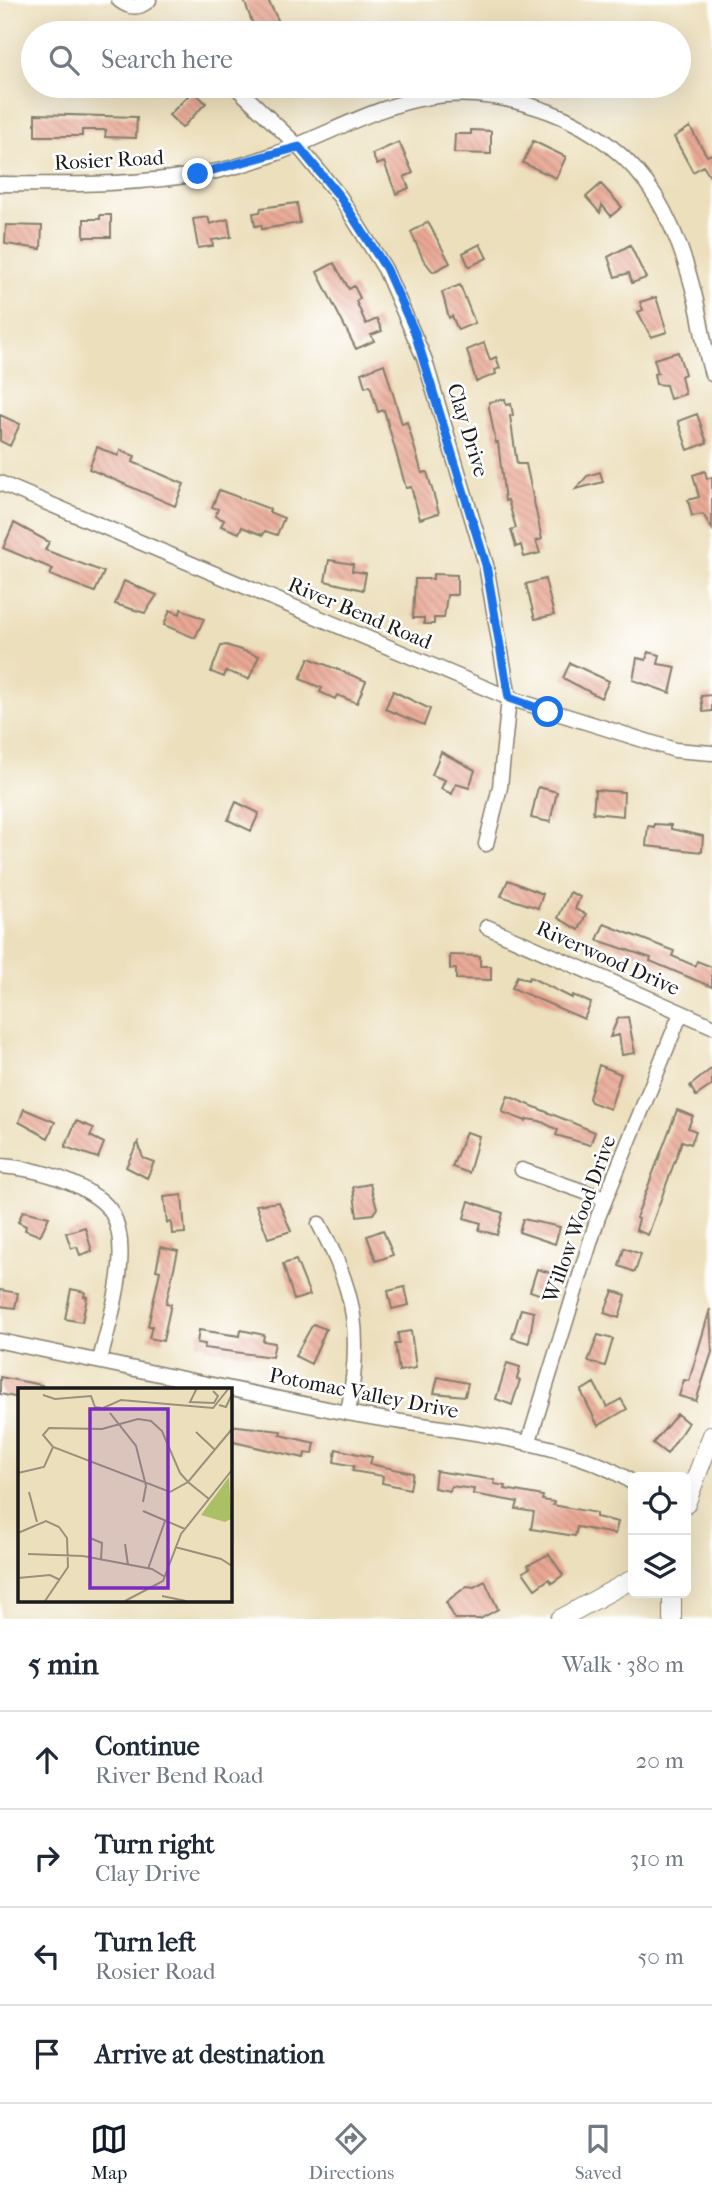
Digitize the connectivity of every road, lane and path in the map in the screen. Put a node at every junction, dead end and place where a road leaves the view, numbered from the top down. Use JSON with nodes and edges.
{"nodes":[{"id":1,"x":119,"y":0,"type":"edge"},
{"id":2,"x":149,"y":0,"type":"edge"},
{"id":3,"x":248,"y":98,"type":"edge"},
{"id":4,"x":417,"y":98,"type":"edge"},
{"id":5,"x":507,"y":98,"type":"edge"},
{"id":6,"x":299,"y":147,"type":"junction"},
{"id":7,"x":0,"y":184,"type":"edge"},
{"id":8,"x":712,"y":374,"type":"edge"},
{"id":9,"x":0,"y":483,"type":"edge"},
{"id":10,"x":509,"y":698,"type":"junction"},
{"id":11,"x":712,"y":753,"type":"edge"},
{"id":12,"x":486,"y":844,"type":"dead end"},
{"id":13,"x":487,"y":927,"type":"dead end"},
{"id":14,"x":681,"y":1013,"type":"junction"},
{"id":15,"x":712,"y":1026,"type":"edge"},
{"id":16,"x":1,"y":1166,"type":"edge"},
{"id":17,"x":522,"y":1170,"type":"dead end"},
{"id":18,"x":605,"y":1199,"type":"junction"},
{"id":19,"x":319,"y":1224,"type":"dead end"},
{"id":20,"x":0,"y":1341,"type":"edge"},
{"id":21,"x":100,"y":1360,"type":"junction"},
{"id":22,"x":348,"y":1413,"type":"junction"},
{"id":23,"x":712,"y":1435,"type":"edge"},
{"id":24,"x":528,"y":1444,"type":"junction"},
{"id":25,"x":628,"y":1480,"type":"edge"},
{"id":26,"x":691,"y":1491,"type":"edge"},
{"id":27,"x":628,"y":1582,"type":"edge"},
{"id":28,"x":672,"y":1598,"type":"edge"},
{"id":29,"x":560,"y":1619,"type":"edge"},
{"id":30,"x":672,"y":1619,"type":"edge"}],
"edges":[{"from":1,"to":2,"type":"street"},
{"from":3,"to":6,"type":"street","name":"Clay Drive"},
{"from":4,"to":6,"type":"street","name":"Rosier Road"},
{"from":5,"to":8,"type":"street","name":"Rosier Road"},
{"from":6,"to":7,"type":"street","name":"Rosier Road"},
{"from":6,"to":10,"type":"street","name":"Clay Drive"},
{"from":9,"to":10,"type":"street","name":"River Bend Road"},
{"from":10,"to":11,"type":"street","name":"River Bend Road"},
{"from":10,"to":12,"type":"street","name":"Clay Drive"},
{"from":13,"to":14,"type":"street","name":"Riverwood Drive"},
{"from":14,"to":15,"type":"street","name":"Riverwood Drive"},
{"from":14,"to":18,"type":"street","name":"Willow Wood Drive"},
{"from":16,"to":21,"type":"street"},
{"from":17,"to":18,"type":"street"},
{"from":18,"to":24,"type":"street","name":"Willow Wood Drive"},
{"from":19,"to":22,"type":"street"},
{"from":20,"to":21,"type":"street","name":"Potomac Valley Drive"},
{"from":21,"to":22,"type":"street","name":"Potomac Valley Drive"},
{"from":22,"to":24,"type":"street","name":"Potomac Valley Drive"},
{"from":23,"to":26,"type":"street"},
{"from":24,"to":25,"type":"street","name":"Potomac Valley Drive"},
{"from":27,"to":29,"type":"street"},
{"from":28,"to":30,"type":"street"}]}
